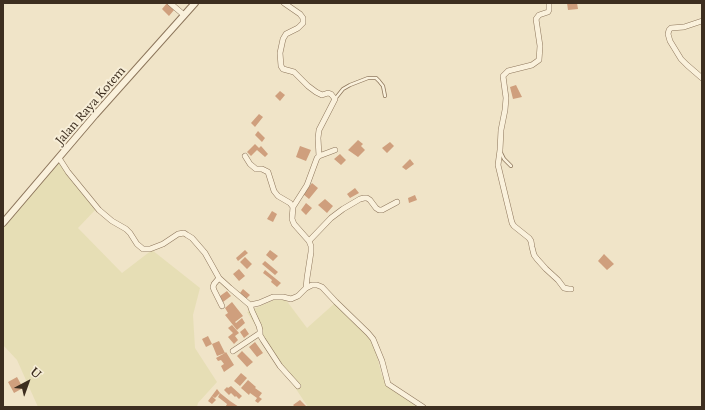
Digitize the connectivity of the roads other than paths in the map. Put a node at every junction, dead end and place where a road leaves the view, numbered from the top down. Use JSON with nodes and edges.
{"nodes":[{"id":1,"x":170,"y":3,"type":"edge"},
{"id":2,"x":195,"y":3,"type":"edge"},
{"id":3,"x":284,"y":3,"type":"edge"},
{"id":4,"x":549,"y":3,"type":"edge"},
{"id":5,"x":184,"y":15,"type":"junction"},
{"id":6,"x":702,"y":21,"type":"edge"},
{"id":7,"x":702,"y":78,"type":"edge"},
{"id":8,"x":385,"y":96,"type":"dead end"},
{"id":9,"x":335,"y":99,"type":"junction"},
{"id":10,"x":335,"y":150,"type":"dead end"},
{"id":11,"x":500,"y":150,"type":"junction"},
{"id":12,"x":245,"y":156,"type":"dead end"},
{"id":13,"x":319,"y":156,"type":"junction"},
{"id":14,"x":59,"y":158,"type":"junction"},
{"id":15,"x":511,"y":166,"type":"dead end"},
{"id":16,"x":397,"y":202,"type":"dead end"},
{"id":17,"x":293,"y":207,"type":"junction"},
{"id":18,"x":3,"y":223,"type":"edge"},
{"id":19,"x":309,"y":241,"type":"junction"},
{"id":20,"x":219,"y":278,"type":"junction"},
{"id":21,"x":306,"y":288,"type":"junction"},
{"id":22,"x":571,"y":288,"type":"dead end"},
{"id":23,"x":250,"y":305,"type":"junction"},
{"id":24,"x":222,"y":306,"type":"dead end"},
{"id":25,"x":260,"y":333,"type":"junction"},
{"id":26,"x":233,"y":351,"type":"dead end"},
{"id":27,"x":298,"y":386,"type":"dead end"},
{"id":28,"x":423,"y":407,"type":"edge"}],
"edges":[{"from":1,"to":5,"type":"street"},
{"from":2,"to":5,"type":"street","name":"Jalan Raya Kotem"},
{"from":3,"to":9,"type":"street"},
{"from":4,"to":11,"type":"street"},
{"from":5,"to":14,"type":"street","name":"Jalan Raya Kotem"},
{"from":6,"to":7,"type":"street"},
{"from":8,"to":9,"type":"lane"},
{"from":9,"to":13,"type":"street"},
{"from":10,"to":13,"type":"street"},
{"from":11,"to":15,"type":"lane"},
{"from":11,"to":22,"type":"street"},
{"from":12,"to":17,"type":"street"},
{"from":13,"to":17,"type":"street"},
{"from":14,"to":18,"type":"street","name":"Jalan Raya Kotem"},
{"from":14,"to":20,"type":"street"},
{"from":16,"to":19,"type":"street"},
{"from":17,"to":19,"type":"street"},
{"from":19,"to":21,"type":"street"},
{"from":20,"to":23,"type":"street"},
{"from":20,"to":24,"type":"street"},
{"from":21,"to":23,"type":"street"},
{"from":21,"to":28,"type":"street"},
{"from":23,"to":25,"type":"street"},
{"from":25,"to":26,"type":"street"},
{"from":25,"to":27,"type":"street"}]}
